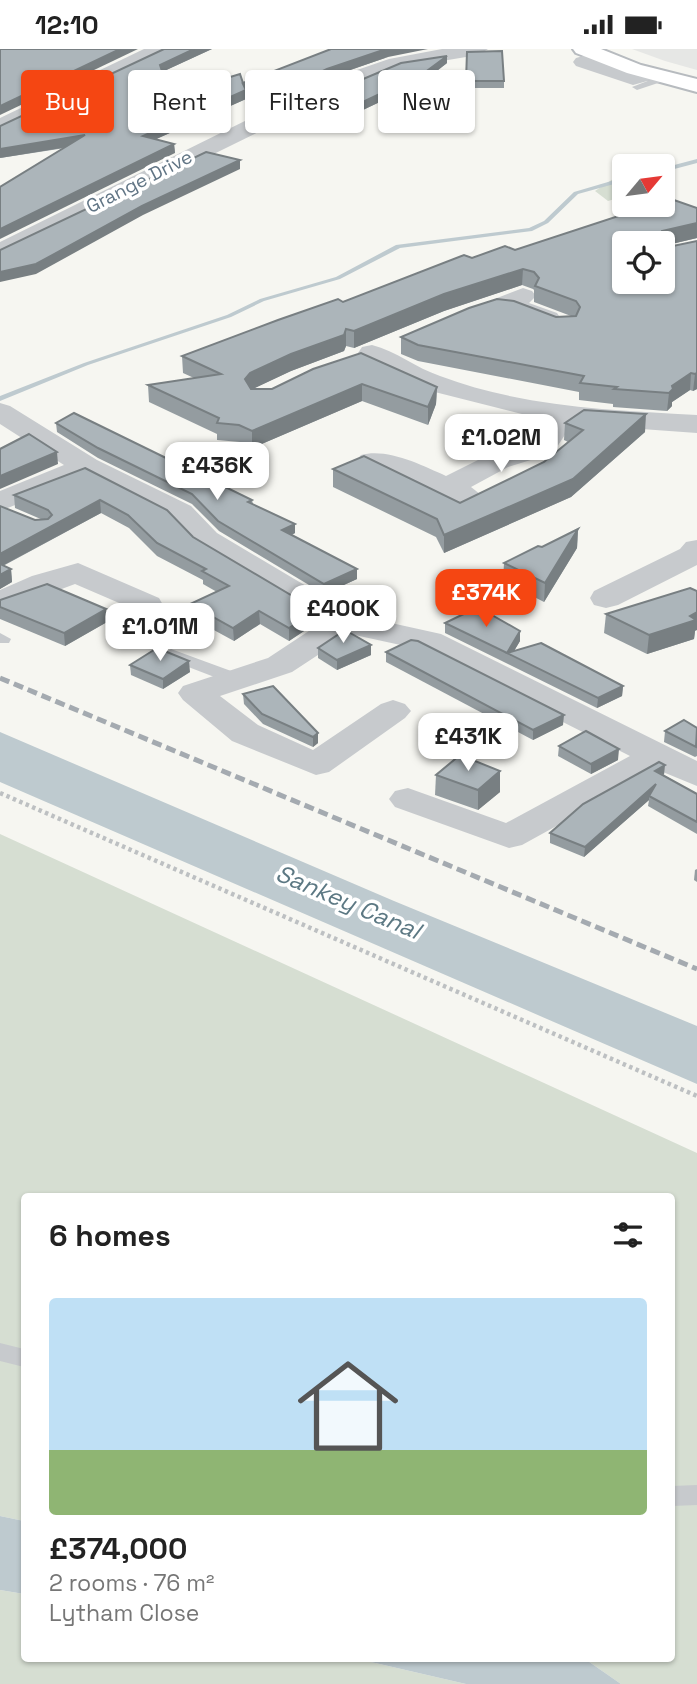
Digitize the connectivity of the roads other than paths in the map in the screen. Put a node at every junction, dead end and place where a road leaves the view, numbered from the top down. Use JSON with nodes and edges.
{"nodes":[{"id":1,"x":160,"y":49,"type":"edge"},
{"id":2,"x":478,"y":49,"type":"edge"},
{"id":3,"x":598,"y":52,"type":"edge"},
{"id":4,"x":665,"y":78,"type":"edge"},
{"id":5,"x":697,"y":86,"type":"edge"},
{"id":6,"x":0,"y":126,"type":"edge"},
{"id":7,"x":0,"y":252,"type":"edge"},
{"id":8,"x":503,"y":303,"type":"edge"},
{"id":9,"x":564,"y":325,"type":"edge"},
{"id":10,"x":408,"y":339,"type":"edge"},
{"id":11,"x":0,"y":412,"type":"edge"},
{"id":12,"x":563,"y":415,"type":"junction"},
{"id":13,"x":697,"y":424,"type":"edge"},
{"id":14,"x":371,"y":461,"type":"edge"},
{"id":15,"x":87,"y":466,"type":"junction"},
{"id":16,"x":4,"y":508,"type":"edge"},
{"id":17,"x":697,"y":549,"type":"edge"},
{"id":18,"x":606,"y":598,"type":"dead end"},
{"id":19,"x":0,"y":602,"type":"edge"},
{"id":20,"x":146,"y":605,"type":"dead end"},
{"id":21,"x":344,"y":623,"type":"junction"},
{"id":22,"x":170,"y":655,"type":"edge"},
{"id":23,"x":236,"y":679,"type":"junction"},
{"id":24,"x":393,"y":711,"type":"dead end"},
{"id":25,"x":656,"y":756,"type":"junction"},
{"id":26,"x":697,"y":775,"type":"edge"},
{"id":27,"x":408,"y":799,"type":"dead end"},
{"id":28,"x":0,"y":1352,"type":"edge"},
{"id":29,"x":21,"y":1357,"type":"edge"},
{"id":30,"x":697,"y":1495,"type":"edge"},
{"id":31,"x":675,"y":1496,"type":"edge"}],
"edges":[{"from":1,"to":6,"type":"street"},
{"from":2,"to":7,"type":"street","name":"Grange Drive"},
{"from":3,"to":4,"type":"main road"},
{"from":4,"to":5,"type":"main road"},
{"from":8,"to":9,"type":"street"},
{"from":10,"to":12,"type":"street"},
{"from":11,"to":15,"type":"street"},
{"from":12,"to":13,"type":"street"},
{"from":12,"to":14,"type":"street"},
{"from":15,"to":16,"type":"street"},
{"from":15,"to":21,"type":"street"},
{"from":17,"to":18,"type":"street"},
{"from":19,"to":20,"type":"street"},
{"from":21,"to":23,"type":"street"},
{"from":21,"to":25,"type":"street"},
{"from":22,"to":23,"type":"lane"},
{"from":23,"to":24,"type":"street"},
{"from":25,"to":26,"type":"street"},
{"from":25,"to":27,"type":"street"},
{"from":28,"to":29,"type":"lane"},
{"from":30,"to":31,"type":"lane"}]}
